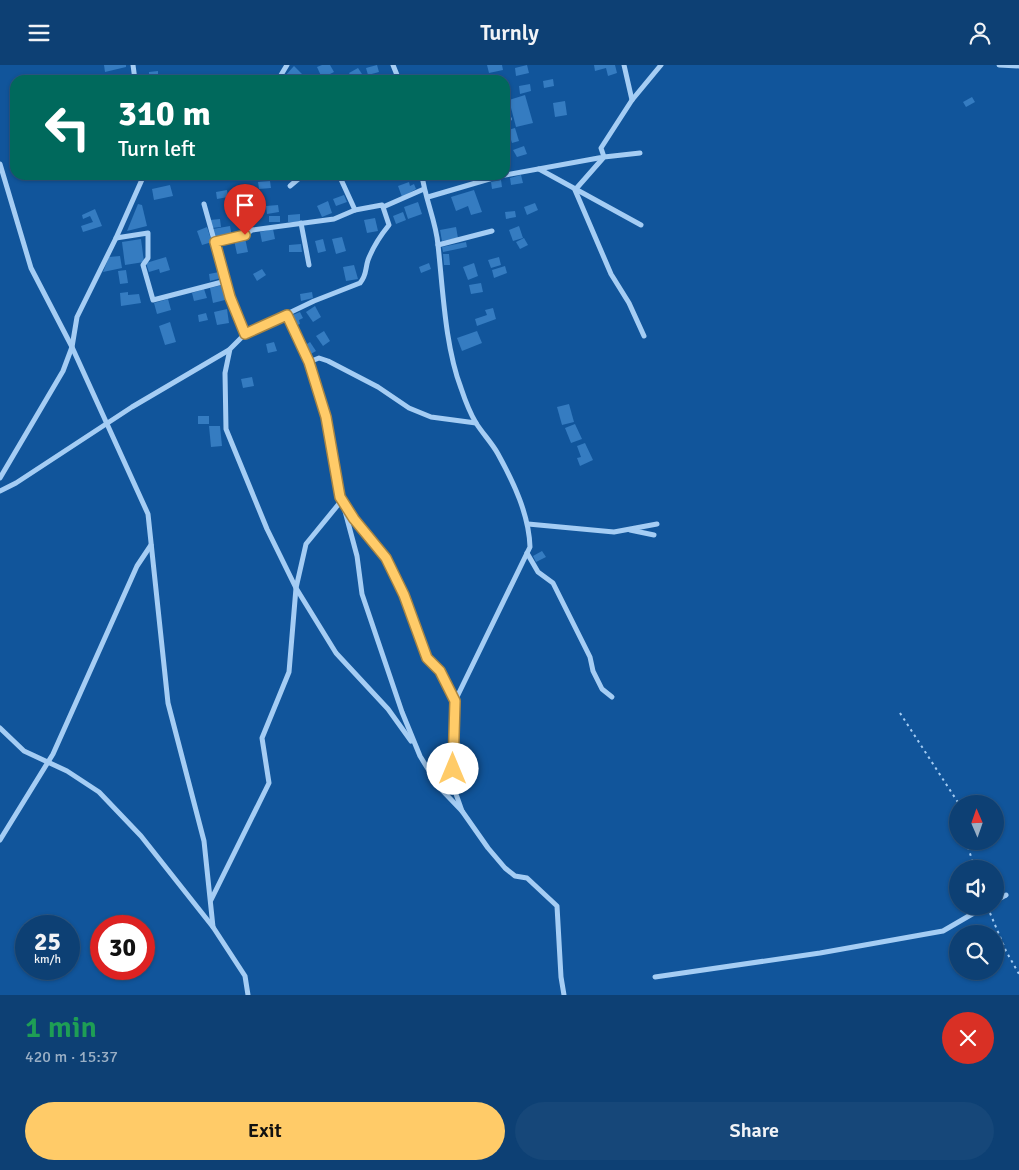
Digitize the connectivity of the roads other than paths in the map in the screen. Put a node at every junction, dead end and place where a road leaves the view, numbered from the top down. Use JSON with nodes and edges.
{"nodes":[{"id":1,"x":624,"y":65,"type":"edge"},
{"id":2,"x":661,"y":65,"type":"edge"},
{"id":3,"x":999,"y":65,"type":"edge"},
{"id":4,"x":1019,"y":66,"type":"edge"},
{"id":5,"x":632,"y":100,"type":"junction"},
{"id":6,"x":640,"y":153,"type":"dead end"},
{"id":7,"x":604,"y":157,"type":"junction"},
{"id":8,"x":0,"y":164,"type":"edge"},
{"id":9,"x":539,"y":169,"type":"junction"},
{"id":10,"x":510,"y":174,"type":"edge"},
{"id":11,"x":143,"y":180,"type":"edge"},
{"id":12,"x":298,"y":180,"type":"edge"},
{"id":13,"x":341,"y":180,"type":"edge"},
{"id":14,"x":423,"y":180,"type":"edge"},
{"id":15,"x":484,"y":180,"type":"edge"},
{"id":16,"x":290,"y":187,"type":"dead end"},
{"id":17,"x":424,"y":189,"type":"junction"},
{"id":18,"x":575,"y":190,"type":"junction"},
{"id":19,"x":428,"y":197,"type":"junction"},
{"id":20,"x":204,"y":204,"type":"dead end"},
{"id":21,"x":383,"y":207,"type":"junction"},
{"id":22,"x":355,"y":210,"type":"junction"},
{"id":23,"x":301,"y":223,"type":"junction"},
{"id":24,"x":641,"y":225,"type":"dead end"},
{"id":25,"x":492,"y":231,"type":"dead end"},
{"id":26,"x":116,"y":238,"type":"junction"},
{"id":27,"x":215,"y":242,"type":"junction"},
{"id":28,"x":438,"y":245,"type":"junction"},
{"id":29,"x":309,"y":265,"type":"dead end"},
{"id":30,"x":226,"y":281,"type":"junction"},
{"id":31,"x":287,"y":315,"type":"junction"},
{"id":32,"x":245,"y":334,"type":"junction"},
{"id":33,"x":644,"y":337,"type":"dead end"},
{"id":34,"x":72,"y":347,"type":"junction"},
{"id":35,"x":230,"y":349,"type":"junction"},
{"id":36,"x":309,"y":362,"type":"junction"},
{"id":37,"x":476,"y":423,"type":"junction"},
{"id":38,"x":107,"y":424,"type":"junction"},
{"id":39,"x":0,"y":478,"type":"edge"},
{"id":40,"x":0,"y":491,"type":"edge"},
{"id":41,"x":342,"y":501,"type":"junction"},
{"id":42,"x":657,"y":523,"type":"dead end"},
{"id":43,"x":528,"y":524,"type":"junction"},
{"id":44,"x":627,"y":529,"type":"junction"},
{"id":45,"x":654,"y":535,"type":"dead end"},
{"id":46,"x":151,"y":544,"type":"junction"},
{"id":47,"x":527,"y":553,"type":"junction"},
{"id":48,"x":296,"y":588,"type":"junction"},
{"id":49,"x":612,"y":697,"type":"dead end"},
{"id":50,"x":455,"y":701,"type":"junction"},
{"id":51,"x":0,"y":728,"type":"edge"},
{"id":52,"x":418,"y":750,"type":"junction"},
{"id":53,"x":48,"y":762,"type":"junction"},
{"id":54,"x":462,"y":811,"type":"junction"},
{"id":55,"x":0,"y":839,"type":"edge"},
{"id":56,"x":211,"y":901,"type":"junction"},
{"id":57,"x":971,"y":915,"type":"edge"},
{"id":58,"x":213,"y":927,"type":"junction"},
{"id":59,"x":655,"y":977,"type":"dead end"},
{"id":60,"x":248,"y":995,"type":"edge"},
{"id":61,"x":564,"y":995,"type":"edge"}],
"edges":[{"from":1,"to":5,"type":"street"},
{"from":2,"to":5,"type":"street"},
{"from":3,"to":4,"type":"street"},
{"from":5,"to":7,"type":"street"},
{"from":6,"to":7,"type":"street"},
{"from":7,"to":9,"type":"street"},
{"from":7,"to":18,"type":"street"},
{"from":8,"to":34,"type":"street"},
{"from":9,"to":10,"type":"street"},
{"from":9,"to":18,"type":"street"},
{"from":11,"to":26,"type":"street"},
{"from":12,"to":16,"type":"street"},
{"from":13,"to":22,"type":"street"},
{"from":14,"to":17,"type":"street"},
{"from":15,"to":19,"type":"street"},
{"from":17,"to":19,"type":"street"},
{"from":17,"to":21,"type":"street"},
{"from":18,"to":24,"type":"street"},
{"from":18,"to":33,"type":"street"},
{"from":19,"to":28,"type":"street"},
{"from":20,"to":27,"type":"street"},
{"from":21,"to":22,"type":"street"},
{"from":21,"to":31,"type":"street"},
{"from":22,"to":23,"type":"street"},
{"from":23,"to":27,"type":"street"},
{"from":23,"to":29,"type":"street"},
{"from":25,"to":28,"type":"street"},
{"from":26,"to":30,"type":"street"},
{"from":26,"to":34,"type":"street"},
{"from":27,"to":30,"type":"street"},
{"from":28,"to":37,"type":"street"},
{"from":30,"to":32,"type":"street"},
{"from":31,"to":32,"type":"street"},
{"from":31,"to":36,"type":"street"},
{"from":32,"to":35,"type":"street"},
{"from":34,"to":38,"type":"street"},
{"from":34,"to":39,"type":"street"},
{"from":35,"to":38,"type":"street"},
{"from":35,"to":48,"type":"street"},
{"from":36,"to":37,"type":"street"},
{"from":36,"to":41,"type":"street"},
{"from":37,"to":43,"type":"street"},
{"from":38,"to":40,"type":"street"},
{"from":38,"to":46,"type":"street"},
{"from":41,"to":48,"type":"street"},
{"from":41,"to":50,"type":"street"},
{"from":41,"to":52,"type":"street"},
{"from":42,"to":44,"type":"street"},
{"from":43,"to":44,"type":"street"},
{"from":43,"to":47,"type":"street"},
{"from":44,"to":45,"type":"street"},
{"from":46,"to":53,"type":"street"},
{"from":46,"to":56,"type":"street"},
{"from":47,"to":49,"type":"street"},
{"from":47,"to":50,"type":"street"},
{"from":48,"to":52,"type":"street"},
{"from":48,"to":56,"type":"street"},
{"from":50,"to":54,"type":"street"},
{"from":51,"to":53,"type":"street"},
{"from":52,"to":54,"type":"street"},
{"from":53,"to":55,"type":"street"},
{"from":53,"to":58,"type":"street"},
{"from":54,"to":61,"type":"street"},
{"from":56,"to":58,"type":"street"},
{"from":57,"to":59,"type":"street"},
{"from":58,"to":60,"type":"street"}]}
